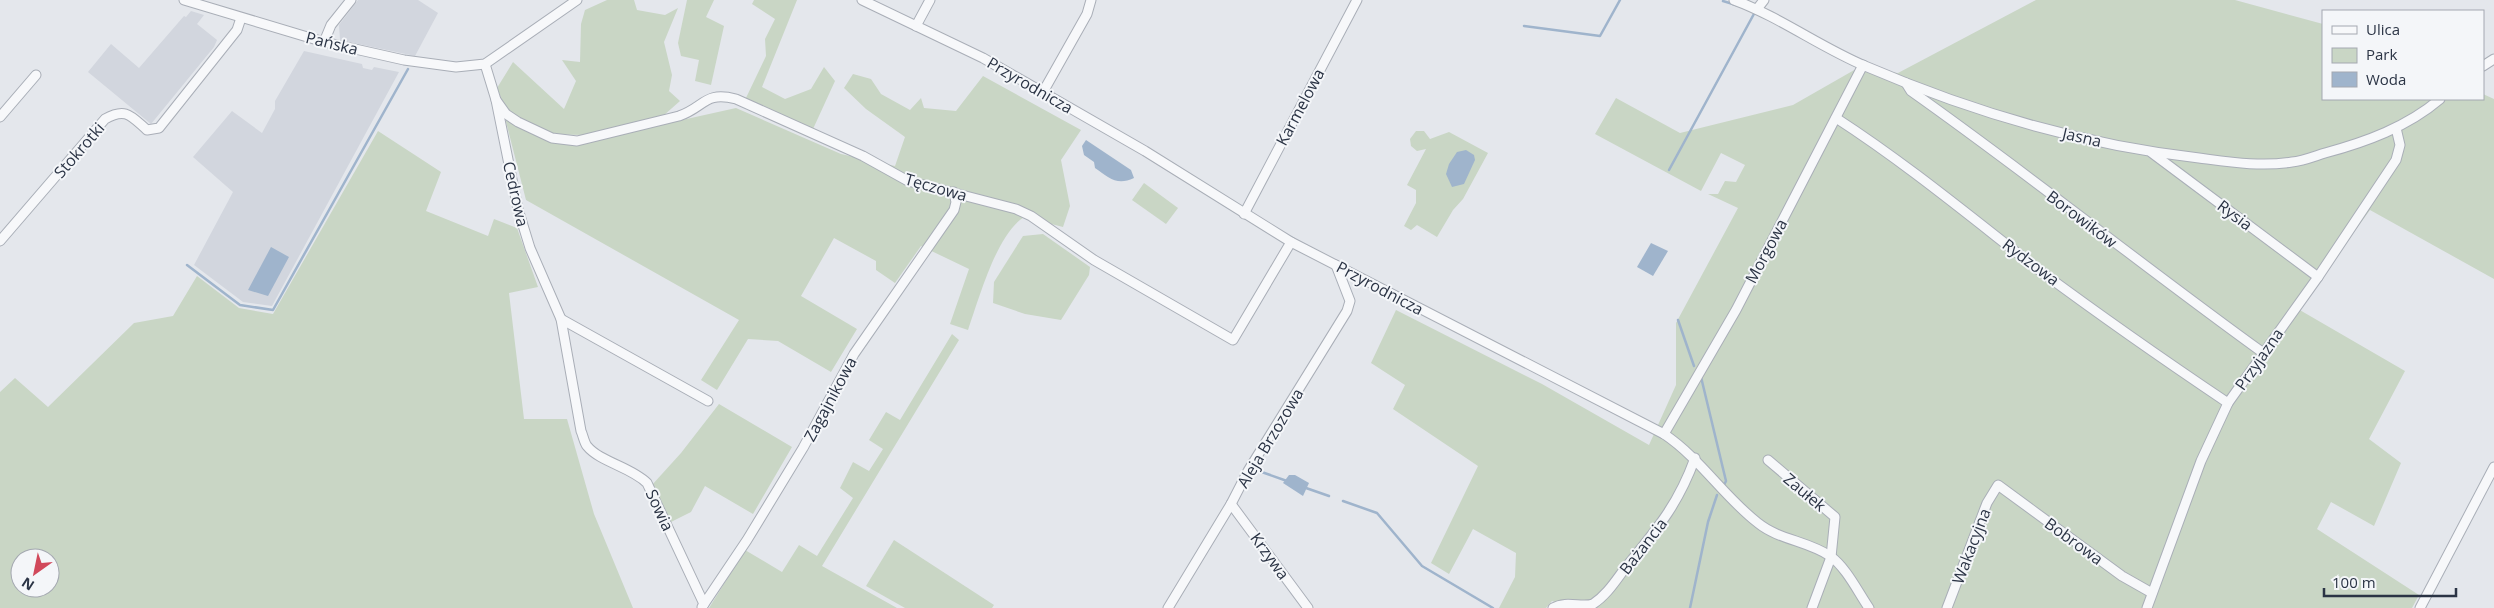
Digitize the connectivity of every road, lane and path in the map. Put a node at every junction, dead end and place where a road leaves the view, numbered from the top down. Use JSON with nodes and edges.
{"nodes":[{"id":1,"x":351,"y":0,"type":"edge"},
{"id":2,"x":577,"y":0,"type":"edge"},
{"id":3,"x":862,"y":0,"type":"edge"},
{"id":4,"x":930,"y":0,"type":"edge"},
{"id":5,"x":1091,"y":0,"type":"edge"},
{"id":6,"x":1357,"y":0,"type":"edge"},
{"id":7,"x":1734,"y":0,"type":"edge"},
{"id":8,"x":1764,"y":0,"type":"edge"},
{"id":9,"x":190,"y":1,"type":"edge"},
{"id":10,"x":1756,"y":9,"type":"junction"},
{"id":11,"x":241,"y":18,"type":"junction"},
{"id":12,"x":916,"y":26,"type":"junction"},
{"id":13,"x":324,"y":42,"type":"junction"},
{"id":14,"x":484,"y":64,"type":"junction"},
{"id":15,"x":1863,"y":66,"type":"junction"},
{"id":16,"x":36,"y":74,"type":"dead end"},
{"id":17,"x":1905,"y":82,"type":"junction"},
{"id":18,"x":1043,"y":92,"type":"junction"},
{"id":19,"x":496,"y":100,"type":"junction"},
{"id":20,"x":2438,"y":100,"type":"edge"},
{"id":21,"x":0,"y":117,"type":"edge"},
{"id":22,"x":1836,"y":118,"type":"junction"},
{"id":23,"x":2396,"y":128,"type":"junction"},
{"id":24,"x":2152,"y":153,"type":"junction"},
{"id":25,"x":954,"y":192,"type":"junction"},
{"id":26,"x":1244,"y":214,"type":"junction"},
{"id":27,"x":0,"y":241,"type":"edge"},
{"id":28,"x":1291,"y":242,"type":"junction"},
{"id":29,"x":1336,"y":265,"type":"junction"},
{"id":30,"x":2318,"y":277,"type":"junction"},
{"id":31,"x":561,"y":319,"type":"junction"},
{"id":32,"x":2262,"y":352,"type":"junction"},
{"id":33,"x":708,"y":401,"type":"dead end"},
{"id":34,"x":2228,"y":403,"type":"junction"},
{"id":35,"x":1664,"y":434,"type":"junction"},
{"id":36,"x":586,"y":445,"type":"joint"},
{"id":37,"x":1695,"y":458,"type":"junction"},
{"id":38,"x":1768,"y":460,"type":"dead end"},
{"id":39,"x":2494,"y":467,"type":"edge"},
{"id":40,"x":1998,"y":484,"type":"joint"},
{"id":41,"x":1231,"y":504,"type":"junction"},
{"id":42,"x":1831,"y":557,"type":"junction"},
{"id":43,"x":2152,"y":593,"type":"junction"},
{"id":44,"x":702,"y":606,"type":"edge"},
{"id":45,"x":1168,"y":608,"type":"edge"},
{"id":46,"x":1308,"y":608,"type":"edge"},
{"id":47,"x":1553,"y":608,"type":"edge"},
{"id":48,"x":1812,"y":608,"type":"edge"},
{"id":49,"x":1869,"y":608,"type":"edge"},
{"id":50,"x":1948,"y":608,"type":"edge"},
{"id":51,"x":2147,"y":608,"type":"edge"},
{"id":52,"x":2420,"y":608,"type":"edge"}],
"edges":[{"from":1,"to":13,"type":"street"},
{"from":2,"to":14,"type":"street"},
{"from":3,"to":12,"type":"street","name":"Przyrodnicza"},
{"from":4,"to":12,"type":"street"},
{"from":5,"to":18,"type":"street"},
{"from":6,"to":26,"type":"street","name":"Karmelowa"},
{"from":7,"to":10,"type":"street","name":"Jasna"},
{"from":8,"to":10,"type":"street"},
{"from":9,"to":11,"type":"street","name":"Pańska"},
{"from":10,"to":15,"type":"street","name":"Jasna"},
{"from":11,"to":13,"type":"street","name":"Pańska"},
{"from":11,"to":27,"type":"street","name":"Stokrotki"},
{"from":12,"to":18,"type":"street","name":"Przyrodnicza"},
{"from":13,"to":14,"type":"street","name":"Pańska"},
{"from":14,"to":19,"type":"street","name":"Cedrowa"},
{"from":15,"to":17,"type":"street","name":"Jasna"},
{"from":15,"to":22,"type":"street","name":"Morgowa"},
{"from":16,"to":21,"type":"street"},
{"from":17,"to":24,"type":"street","name":"Jasna"},
{"from":17,"to":32,"type":"street","name":"Borowików"},
{"from":18,"to":26,"type":"street","name":"Przyrodnicza"},
{"from":19,"to":25,"type":"street","name":"Tęczowa"},
{"from":19,"to":31,"type":"street","name":"Cedrowa"},
{"from":20,"to":23,"type":"street","name":"Jasna"},
{"from":22,"to":34,"type":"street","name":"Rydzowa"},
{"from":22,"to":35,"type":"street","name":"Morgowa"},
{"from":23,"to":24,"type":"street","name":"Jasna"},
{"from":23,"to":30,"type":"street","name":"Przyjazna"},
{"from":24,"to":30,"type":"street","name":"Rysia"},
{"from":25,"to":28,"type":"street","name":"Tęczowa"},
{"from":25,"to":44,"type":"street","name":"Zagajnikowa"},
{"from":26,"to":28,"type":"street","name":"Przyrodnicza"},
{"from":28,"to":29,"type":"street","name":"Przyrodnicza"},
{"from":29,"to":35,"type":"street","name":"Przyrodnicza"},
{"from":29,"to":41,"type":"street","name":"Aleja Brzozowa"},
{"from":30,"to":32,"type":"street","name":"Przyjazna"},
{"from":31,"to":33,"type":"street"},
{"from":31,"to":36,"type":"street","name":"Cedrowa"},
{"from":32,"to":34,"type":"street","name":"Przyjazna"},
{"from":34,"to":43,"type":"street","name":"Przyjazna"},
{"from":35,"to":37,"type":"street","name":"Przyrodnicza"},
{"from":36,"to":44,"type":"street","name":"Sowia"},
{"from":37,"to":42,"type":"street","name":"Przyrodnicza"},
{"from":37,"to":47,"type":"street","name":"Bażancia"},
{"from":38,"to":42,"type":"street","name":"Zaułek"},
{"from":39,"to":52,"type":"street"},
{"from":40,"to":43,"type":"street","name":"Bobrowa"},
{"from":40,"to":50,"type":"street","name":"Wakacyjna"},
{"from":41,"to":45,"type":"street","name":"Aleja Brzozowa"},
{"from":41,"to":46,"type":"street","name":"Krzywa"},
{"from":42,"to":48,"type":"street"},
{"from":42,"to":49,"type":"street","name":"Przyrodnicza"},
{"from":43,"to":51,"type":"street","name":"Przyjazna"}]}
